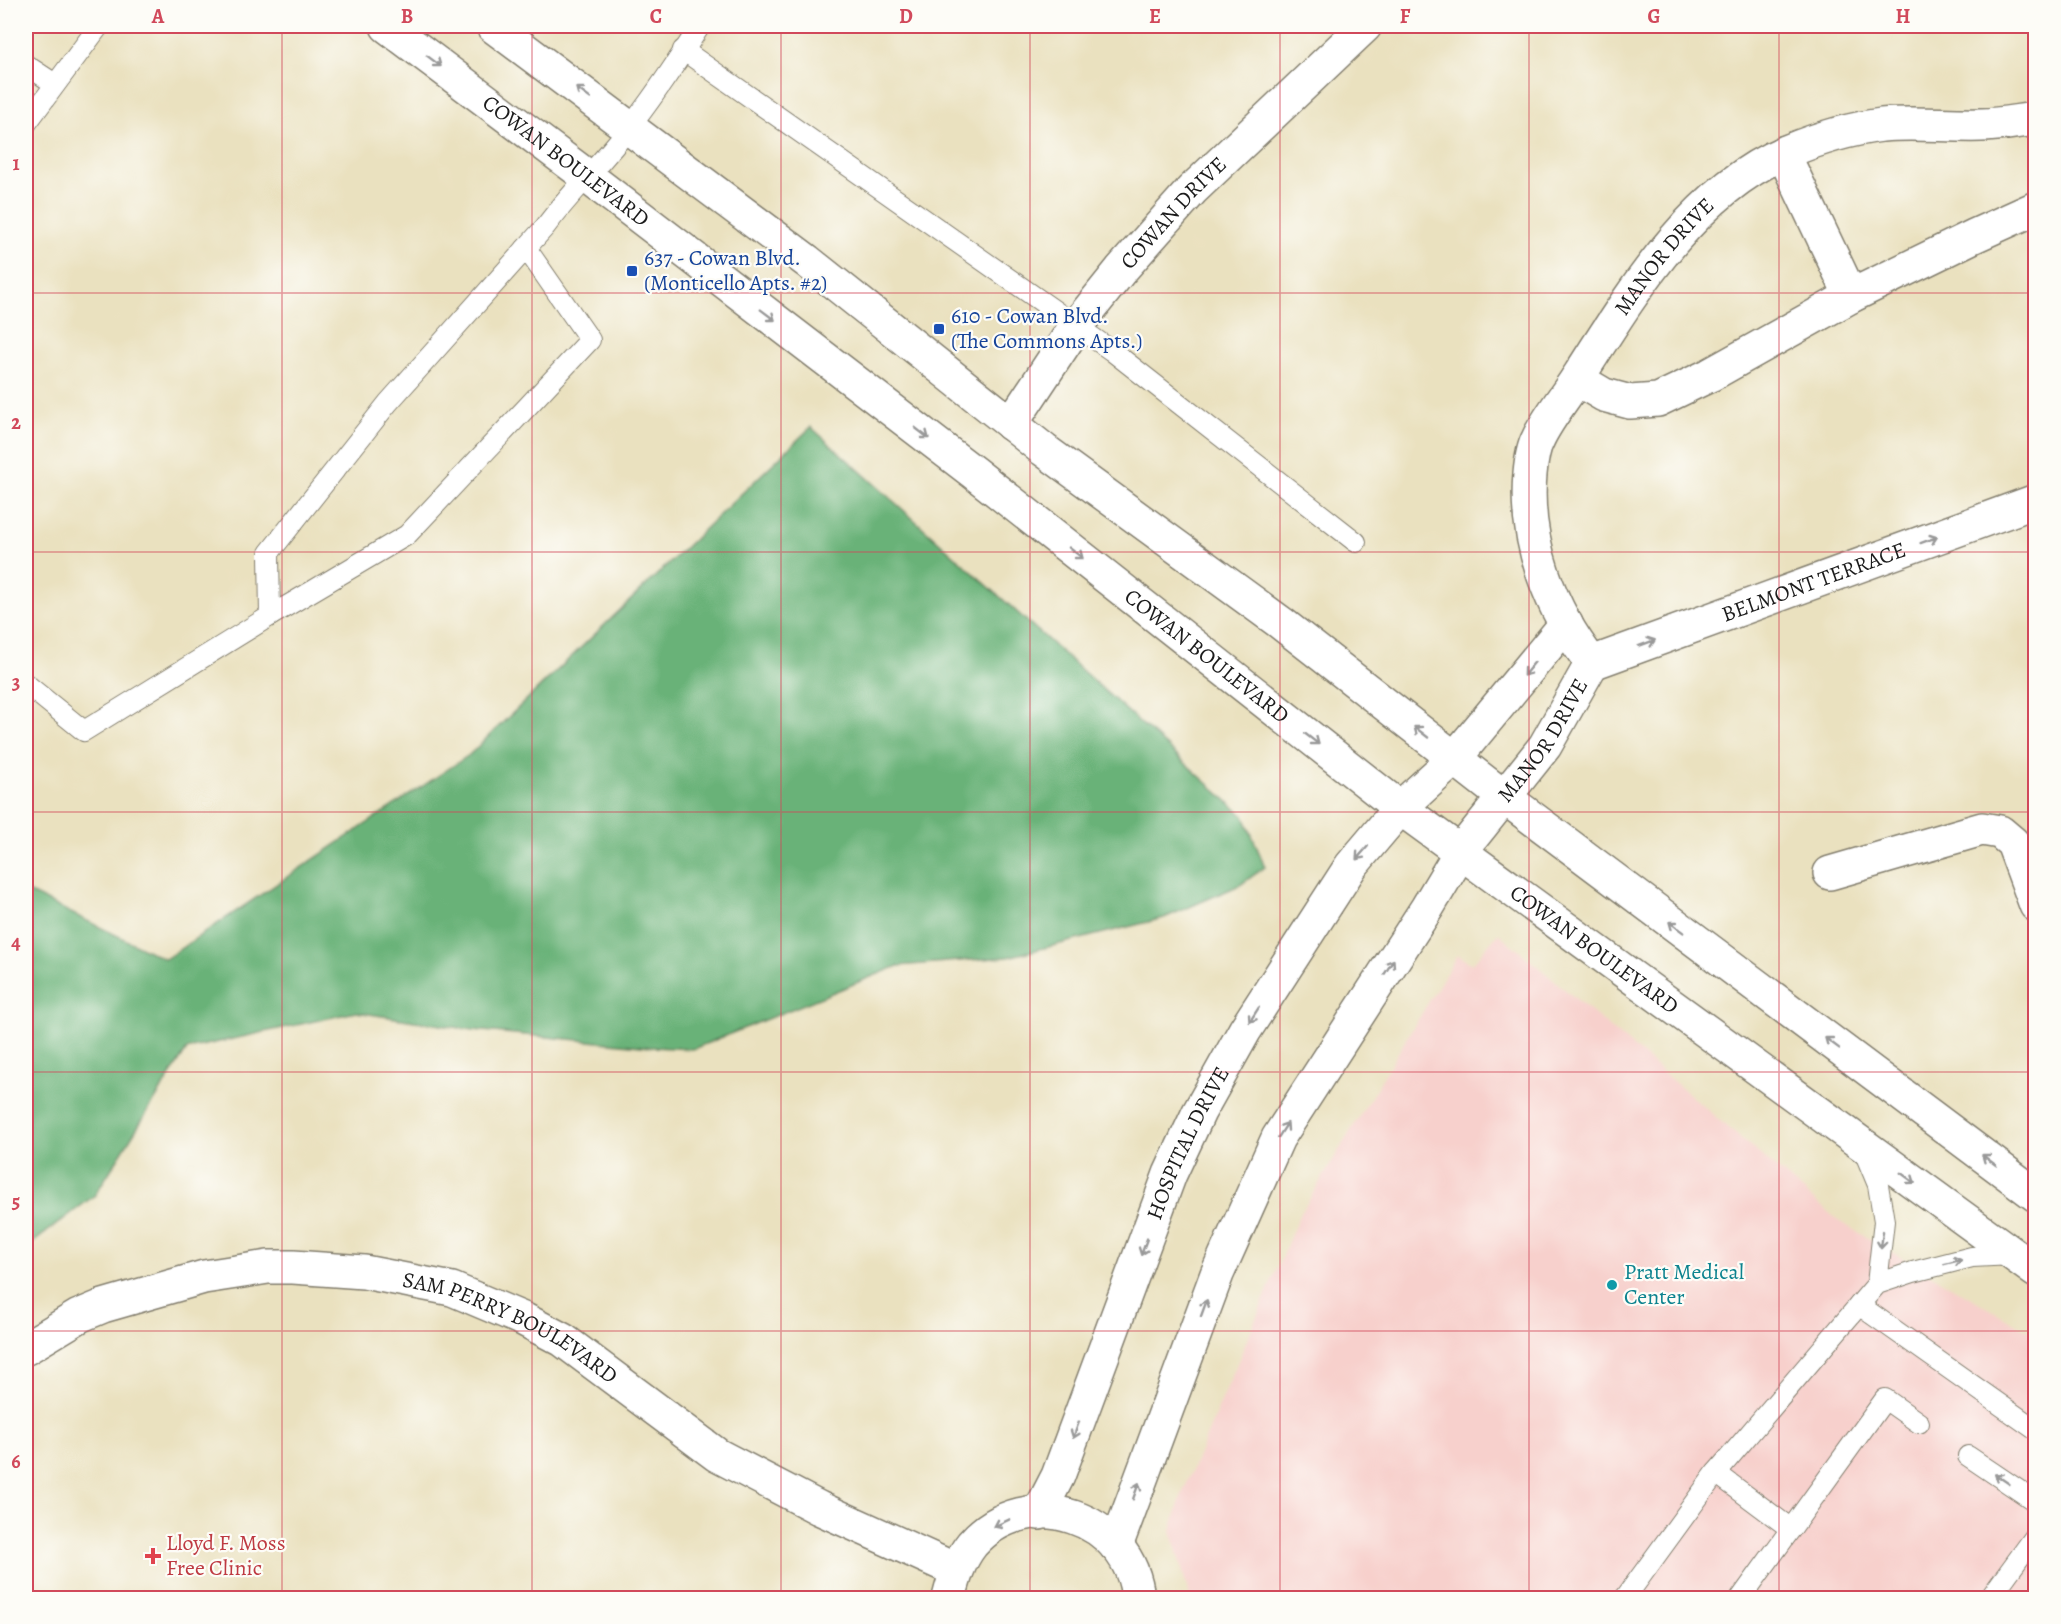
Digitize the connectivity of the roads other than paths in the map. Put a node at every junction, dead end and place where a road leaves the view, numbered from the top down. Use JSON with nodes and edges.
{"nodes":[{"id":1,"x":99,"y":26,"type":"edge"},
{"id":2,"x":387,"y":26,"type":"edge"},
{"id":3,"x":493,"y":26,"type":"edge"},
{"id":4,"x":700,"y":26,"type":"edge"},
{"id":5,"x":1365,"y":26,"type":"edge"},
{"id":6,"x":683,"y":50,"type":"junction"},
{"id":7,"x":26,"y":65,"type":"edge"},
{"id":8,"x":55,"y":84,"type":"junction"},
{"id":9,"x":2036,"y":119,"type":"edge"},
{"id":10,"x":26,"y":124,"type":"edge"},
{"id":11,"x":630,"y":128,"type":"junction"},
{"id":12,"x":1783,"y":153,"type":"junction"},
{"id":13,"x":588,"y":177,"type":"junction"},
{"id":14,"x":2036,"y":208,"type":"edge"},
{"id":15,"x":526,"y":248,"type":"junction"},
{"id":16,"x":1851,"y":296,"type":"junction"},
{"id":17,"x":1077,"y":326,"type":"junction"},
{"id":18,"x":1577,"y":379,"type":"junction"},
{"id":19,"x":1011,"y":424,"type":"junction"},
{"id":20,"x":2036,"y":501,"type":"edge"},
{"id":21,"x":1356,"y":542,"type":"dead end"},
{"id":22,"x":270,"y":616,"type":"junction"},
{"id":23,"x":1566,"y":624,"type":"junction"},
{"id":24,"x":1592,"y":663,"type":"junction"},
{"id":25,"x":26,"y":684,"type":"edge"},
{"id":26,"x":1455,"y":758,"type":"junction"},
{"id":27,"x":1504,"y":797,"type":"junction"},
{"id":28,"x":1400,"y":808,"type":"junction"},
{"id":29,"x":1461,"y":851,"type":"junction"},
{"id":30,"x":1830,"y":873,"type":"dead end"},
{"id":31,"x":2036,"y":905,"type":"edge"},
{"id":32,"x":1861,"y":1144,"type":"junction"},
{"id":33,"x":2036,"y":1195,"type":"edge"},
{"id":34,"x":2024,"y":1263,"type":"edge"},
{"id":35,"x":1877,"y":1284,"type":"junction"},
{"id":36,"x":1859,"y":1305,"type":"junction"},
{"id":37,"x":26,"y":1348,"type":"edge"},
{"id":38,"x":1920,"y":1424,"type":"dead end"},
{"id":39,"x":2036,"y":1430,"type":"edge"},
{"id":40,"x":1968,"y":1456,"type":"dead end"},
{"id":41,"x":1716,"y":1473,"type":"junction"},
{"id":42,"x":2036,"y":1502,"type":"edge"},
{"id":43,"x":1039,"y":1513,"type":"junction"},
{"id":44,"x":1791,"y":1529,"type":"junction"},
{"id":45,"x":2036,"y":1535,"type":"edge"},
{"id":46,"x":1116,"y":1546,"type":"junction"},
{"id":47,"x":953,"y":1584,"type":"edge"},
{"id":48,"x":1138,"y":1599,"type":"edge"},
{"id":49,"x":1625,"y":1599,"type":"edge"},
{"id":50,"x":1741,"y":1599,"type":"edge"},
{"id":51,"x":1990,"y":1599,"type":"edge"}],
"edges":[{"from":1,"to":8,"type":"lane"},
{"from":2,"to":13,"type":"street","name":"COWAN BOULEVARD","one_way":true},
{"from":11,"to":3,"type":"street","one_way":true},
{"from":4,"to":6,"type":"lane"},
{"from":5,"to":17,"type":"street","name":"COWAN DRIVE"},
{"from":6,"to":11,"type":"lane"},
{"from":6,"to":17,"type":"lane"},
{"from":7,"to":8,"type":"lane"},
{"from":8,"to":10,"type":"lane"},
{"from":9,"to":12,"type":"street","name":"MANOR DRIVE"},
{"from":11,"to":13,"type":"lane"},
{"from":11,"to":19,"type":"street"},
{"from":12,"to":16,"type":"street"},
{"from":12,"to":18,"type":"street","name":"MANOR DRIVE"},
{"from":13,"to":15,"type":"lane"},
{"from":13,"to":28,"type":"street","name":"COWAN BOULEVARD","one_way":true},
{"from":14,"to":16,"type":"street"},
{"from":15,"to":22,"type":"lane"},
{"from":15,"to":22,"type":"lane"},
{"from":16,"to":18,"type":"street"},
{"from":17,"to":19,"type":"street","name":"COWAN DRIVE"},
{"from":17,"to":21,"type":"lane"},
{"from":18,"to":23,"type":"street","name":"MANOR DRIVE"},
{"from":26,"to":19,"type":"street","one_way":true},
{"from":24,"to":20,"type":"street","name":"BELMONT TERRACE","one_way":true},
{"from":22,"to":25,"type":"lane"},
{"from":23,"to":24,"type":"street","name":"MANOR DRIVE"},
{"from":23,"to":26,"type":"street","name":"MANOR DRIVE","one_way":true},
{"from":24,"to":27,"type":"street","name":"MANOR DRIVE"},
{"from":26,"to":27,"type":"street"},
{"from":26,"to":28,"type":"street","name":"MANOR DRIVE"},
{"from":27,"to":29,"type":"street","name":"MANOR DRIVE"},
{"from":33,"to":27,"type":"street","one_way":true},
{"from":28,"to":29,"type":"street","name":"COWAN BOULEVARD"},
{"from":28,"to":43,"type":"street","name":"HOSPITAL DRIVE","one_way":true},
{"from":29,"to":32,"type":"street","name":"COWAN BOULEVARD"},
{"from":46,"to":29,"type":"street","one_way":true},
{"from":30,"to":31,"type":"street"},
{"from":32,"to":34,"type":"street","name":"COWAN BOULEVARD","one_way":true},
{"from":32,"to":35,"type":"lane","one_way":true},
{"from":35,"to":34,"type":"lane","one_way":true},
{"from":35,"to":36,"type":"lane"},
{"from":36,"to":39,"type":"lane"},
{"from":36,"to":41,"type":"lane"},
{"from":37,"to":47,"type":"street","name":"SAM PERRY BOULEVARD"},
{"from":38,"to":44,"type":"lane"},
{"from":42,"to":40,"type":"lane","one_way":true},
{"from":41,"to":44,"type":"lane"},
{"from":41,"to":49,"type":"lane"},
{"from":43,"to":46,"type":"street"},
{"from":43,"to":47,"type":"street","one_way":true},
{"from":44,"to":50,"type":"lane"},
{"from":45,"to":51,"type":"lane"},
{"from":46,"to":48,"type":"street"}]}
